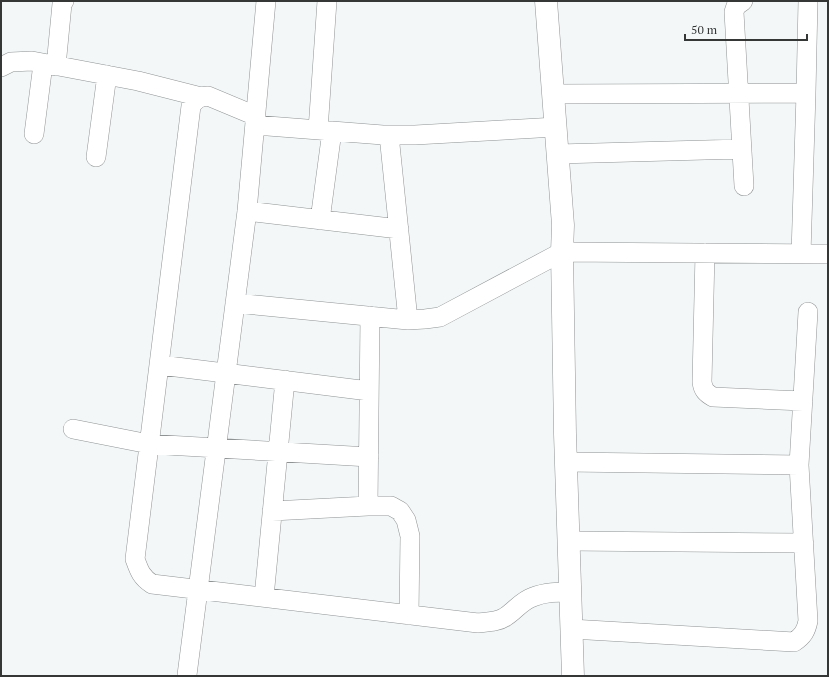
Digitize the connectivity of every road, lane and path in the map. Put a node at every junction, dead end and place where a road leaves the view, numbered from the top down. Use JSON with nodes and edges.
{"nodes":[{"id":1,"x":64,"y":1,"type":"edge"},
{"id":2,"x":266,"y":1,"type":"edge"},
{"id":3,"x":327,"y":1,"type":"edge"},
{"id":4,"x":546,"y":1,"type":"edge"},
{"id":5,"x":743,"y":1,"type":"edge"},
{"id":6,"x":808,"y":1,"type":"edge"},
{"id":7,"x":49,"y":65,"type":"junction"},
{"id":8,"x":1,"y":67,"type":"edge"},
{"id":9,"x":107,"y":75,"type":"junction"},
{"id":10,"x":806,"y":93,"type":"junction"},
{"id":11,"x":554,"y":94,"type":"junction"},
{"id":12,"x":740,"y":94,"type":"junction"},
{"id":13,"x":201,"y":97,"type":"junction"},
{"id":14,"x":256,"y":120,"type":"junction"},
{"id":15,"x":556,"y":127,"type":"junction"},
{"id":16,"x":325,"y":130,"type":"junction"},
{"id":17,"x":34,"y":134,"type":"dead end"},
{"id":18,"x":388,"y":135,"type":"junction"},
{"id":19,"x":742,"y":149,"type":"junction"},
{"id":20,"x":558,"y":154,"type":"junction"},
{"id":21,"x":96,"y":157,"type":"dead end"},
{"id":22,"x":744,"y":186,"type":"dead end"},
{"id":23,"x":247,"y":211,"type":"junction"},
{"id":24,"x":320,"y":220,"type":"junction"},
{"id":25,"x":399,"y":229,"type":"junction"},
{"id":26,"x":562,"y":252,"type":"junction"},
{"id":27,"x":705,"y":253,"type":"junction"},
{"id":28,"x":801,"y":254,"type":"junction"},
{"id":29,"x":828,"y":254,"type":"edge"},
{"id":30,"x":235,"y":304,"type":"junction"},
{"id":31,"x":808,"y":312,"type":"dead end"},
{"id":32,"x":370,"y":316,"type":"junction"},
{"id":33,"x":408,"y":320,"type":"junction"},
{"id":34,"x":160,"y":365,"type":"junction"},
{"id":35,"x":226,"y":373,"type":"junction"},
{"id":36,"x":285,"y":380,"type":"junction"},
{"id":37,"x":369,"y":391,"type":"junction"},
{"id":38,"x":803,"y":401,"type":"junction"},
{"id":39,"x":73,"y":429,"type":"dead end"},
{"id":40,"x":149,"y":444,"type":"junction"},
{"id":41,"x":216,"y":448,"type":"junction"},
{"id":42,"x":278,"y":452,"type":"junction"},
{"id":43,"x":369,"y":457,"type":"junction"},
{"id":44,"x":566,"y":462,"type":"junction"},
{"id":45,"x":800,"y":465,"type":"junction"},
{"id":46,"x":368,"y":506,"type":"junction"},
{"id":47,"x":272,"y":511,"type":"junction"},
{"id":48,"x":569,"y":541,"type":"junction"},
{"id":49,"x":804,"y":543,"type":"junction"},
{"id":50,"x":198,"y":589,"type":"junction"},
{"id":51,"x":570,"y":592,"type":"junction"},
{"id":52,"x":264,"y":597,"type":"junction"},
{"id":53,"x":409,"y":614,"type":"junction"},
{"id":54,"x":571,"y":629,"type":"junction"},
{"id":55,"x":187,"y":676,"type":"edge"},
{"id":56,"x":573,"y":676,"type":"edge"}],
"edges":[{"from":1,"to":7,"type":"street"},
{"from":2,"to":14,"type":"street"},
{"from":3,"to":16,"type":"street"},
{"from":4,"to":11,"type":"street"},
{"from":5,"to":12,"type":"street"},
{"from":6,"to":10,"type":"street"},
{"from":7,"to":8,"type":"street"},
{"from":7,"to":9,"type":"street"},
{"from":7,"to":17,"type":"street"},
{"from":9,"to":13,"type":"street"},
{"from":9,"to":21,"type":"street"},
{"from":10,"to":12,"type":"street"},
{"from":10,"to":28,"type":"street"},
{"from":11,"to":12,"type":"street"},
{"from":11,"to":15,"type":"street"},
{"from":12,"to":19,"type":"street"},
{"from":13,"to":14,"type":"street"},
{"from":13,"to":34,"type":"street"},
{"from":14,"to":16,"type":"street"},
{"from":14,"to":23,"type":"street"},
{"from":15,"to":18,"type":"street"},
{"from":15,"to":20,"type":"street"},
{"from":16,"to":18,"type":"street"},
{"from":16,"to":24,"type":"street"},
{"from":18,"to":25,"type":"street"},
{"from":19,"to":20,"type":"street"},
{"from":19,"to":22,"type":"street"},
{"from":20,"to":26,"type":"street"},
{"from":23,"to":24,"type":"street"},
{"from":23,"to":30,"type":"street"},
{"from":24,"to":25,"type":"street"},
{"from":25,"to":33,"type":"street"},
{"from":26,"to":27,"type":"street"},
{"from":26,"to":33,"type":"street"},
{"from":26,"to":44,"type":"street"},
{"from":27,"to":28,"type":"street"},
{"from":27,"to":38,"type":"street"},
{"from":28,"to":29,"type":"street"},
{"from":30,"to":32,"type":"street"},
{"from":30,"to":35,"type":"street"},
{"from":31,"to":38,"type":"street"},
{"from":32,"to":33,"type":"street"},
{"from":32,"to":37,"type":"street"},
{"from":34,"to":35,"type":"street"},
{"from":34,"to":40,"type":"street"},
{"from":35,"to":36,"type":"street"},
{"from":35,"to":41,"type":"street"},
{"from":36,"to":37,"type":"street"},
{"from":36,"to":42,"type":"street"},
{"from":37,"to":43,"type":"street"},
{"from":38,"to":45,"type":"street"},
{"from":39,"to":40,"type":"street"},
{"from":40,"to":41,"type":"street"},
{"from":40,"to":50,"type":"street"},
{"from":41,"to":42,"type":"street"},
{"from":41,"to":50,"type":"street"},
{"from":42,"to":43,"type":"street"},
{"from":42,"to":47,"type":"street"},
{"from":43,"to":46,"type":"street"},
{"from":44,"to":45,"type":"street"},
{"from":44,"to":48,"type":"street"},
{"from":45,"to":49,"type":"street"},
{"from":46,"to":47,"type":"street"},
{"from":46,"to":53,"type":"street"},
{"from":47,"to":52,"type":"street"},
{"from":48,"to":49,"type":"street"},
{"from":48,"to":51,"type":"street"},
{"from":49,"to":54,"type":"street"},
{"from":50,"to":52,"type":"street"},
{"from":50,"to":55,"type":"street"},
{"from":51,"to":53,"type":"street"},
{"from":51,"to":54,"type":"street"},
{"from":52,"to":53,"type":"street"},
{"from":54,"to":56,"type":"street"}]}
